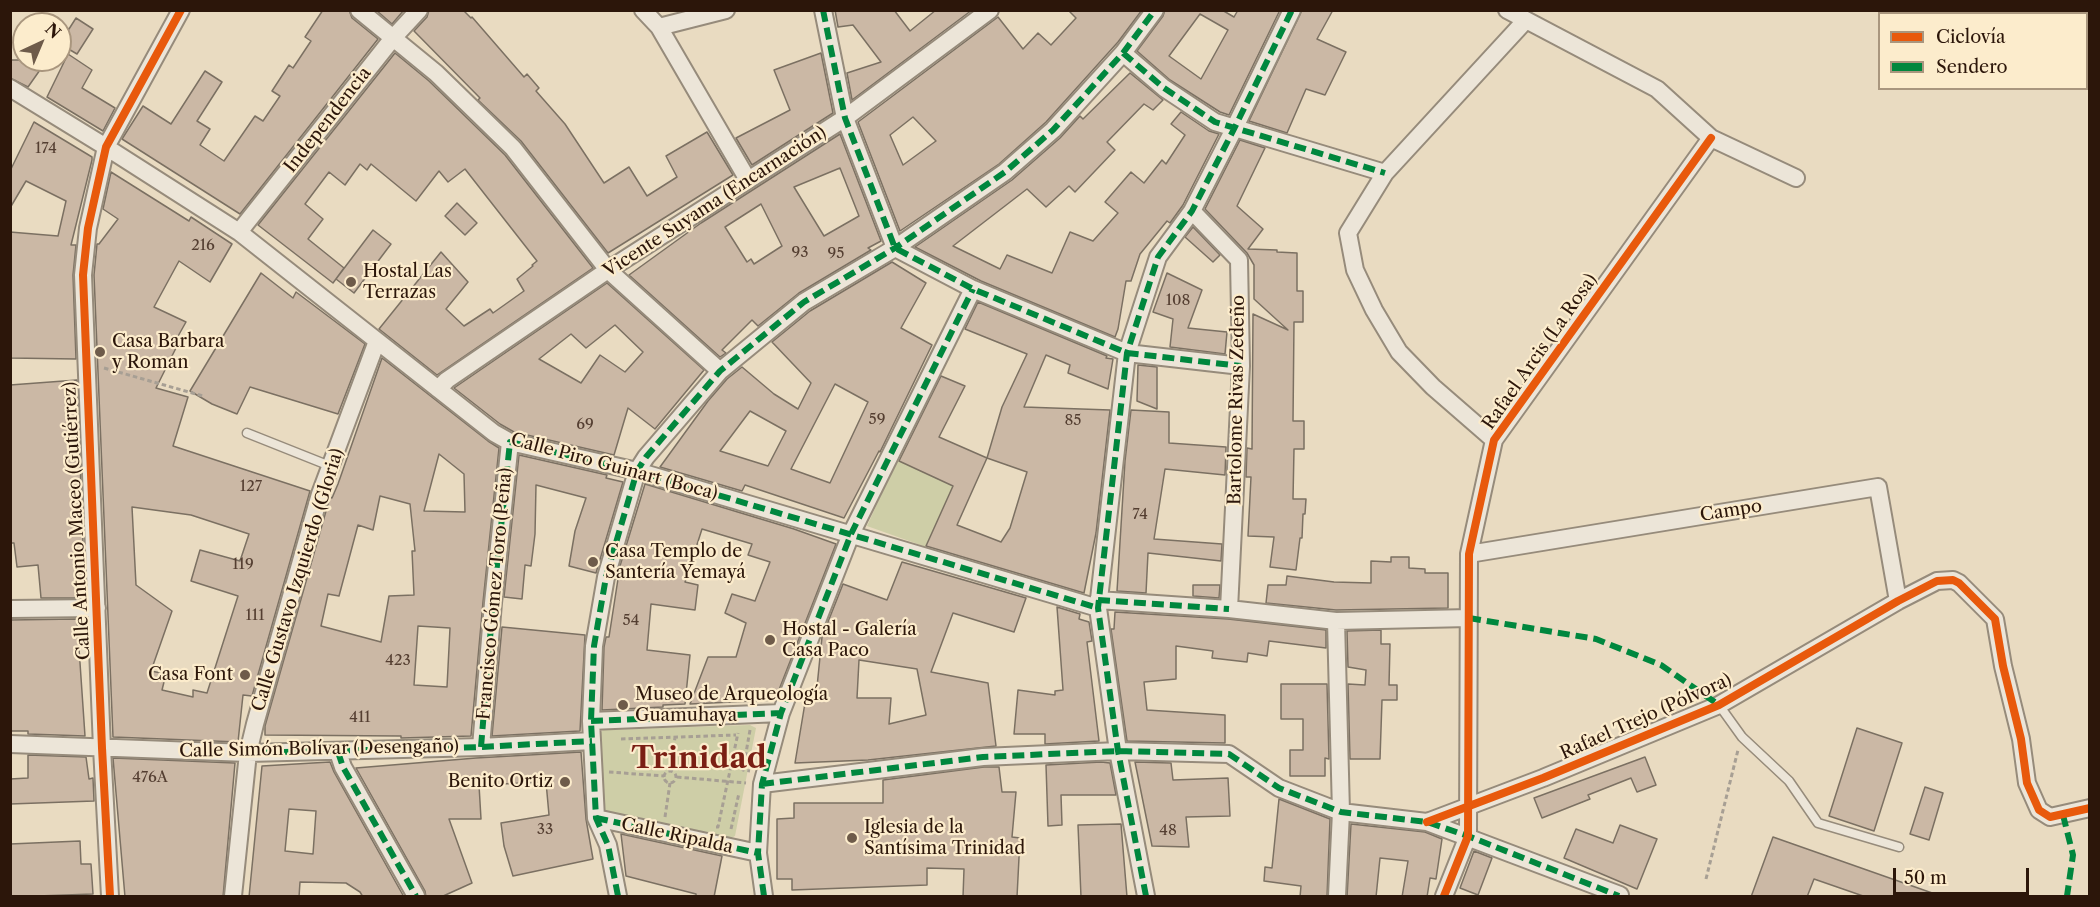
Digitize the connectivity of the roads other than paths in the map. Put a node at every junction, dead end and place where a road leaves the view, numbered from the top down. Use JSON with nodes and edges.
{"nodes":[{"id":1,"x":181,"y":10,"type":"edge"},
{"id":2,"x":359,"y":10,"type":"edge"},
{"id":3,"x":419,"y":10,"type":"edge"},
{"id":4,"x":643,"y":10,"type":"edge"},
{"id":5,"x":726,"y":10,"type":"edge"},
{"id":6,"x":824,"y":10,"type":"edge"},
{"id":7,"x":990,"y":10,"type":"edge"},
{"id":8,"x":1155,"y":10,"type":"edge"},
{"id":9,"x":1292,"y":10,"type":"edge"},
{"id":10,"x":1508,"y":10,"type":"edge"},
{"id":11,"x":1525,"y":21,"type":"junction"},
{"id":12,"x":659,"y":27,"type":"junction"},
{"id":13,"x":393,"y":38,"type":"junction"},
{"id":14,"x":1123,"y":53,"type":"junction"},
{"id":15,"x":10,"y":88,"type":"edge"},
{"id":16,"x":845,"y":118,"type":"junction"},
{"id":17,"x":1234,"y":129,"type":"junction"},
{"id":18,"x":1711,"y":138,"type":"junction"},
{"id":19,"x":106,"y":147,"type":"junction"},
{"id":20,"x":1385,"y":173,"type":"junction"},
{"id":21,"x":1796,"y":178,"type":"dead end"},
{"id":22,"x":748,"y":180,"type":"junction"},
{"id":23,"x":1192,"y":211,"type":"junction"},
{"id":24,"x":239,"y":232,"type":"junction"},
{"id":25,"x":895,"y":248,"type":"junction"},
{"id":26,"x":608,"y":270,"type":"junction"},
{"id":27,"x":973,"y":289,"type":"junction"},
{"id":28,"x":377,"y":341,"type":"junction"},
{"id":29,"x":1127,"y":353,"type":"junction"},
{"id":30,"x":1241,"y":366,"type":"junction"},
{"id":31,"x":720,"y":371,"type":"junction"},
{"id":32,"x":438,"y":389,"type":"junction"},
{"id":33,"x":247,"y":433,"type":"dead end"},
{"id":34,"x":1494,"y":440,"type":"junction"},
{"id":35,"x":510,"y":442,"type":"junction"},
{"id":36,"x":330,"y":466,"type":"junction"},
{"id":37,"x":637,"y":471,"type":"junction"},
{"id":38,"x":851,"y":534,"type":"junction"},
{"id":39,"x":1469,"y":554,"type":"junction"},
{"id":40,"x":1898,"y":601,"type":"junction"},
{"id":41,"x":1098,"y":604,"type":"junction"},
{"id":42,"x":97,"y":608,"type":"junction"},
{"id":43,"x":10,"y":609,"type":"edge"},
{"id":44,"x":1229,"y":609,"type":"junction"},
{"id":45,"x":1469,"y":618,"type":"junction"},
{"id":46,"x":1336,"y":621,"type":"junction"},
{"id":47,"x":1719,"y":705,"type":"junction"},
{"id":48,"x":781,"y":713,"type":"junction"},
{"id":49,"x":591,"y":721,"type":"junction"},
{"id":50,"x":592,"y":741,"type":"junction"},
{"id":51,"x":10,"y":744,"type":"edge"},
{"id":52,"x":481,"y":747,"type":"junction"},
{"id":53,"x":102,"y":748,"type":"junction"},
{"id":54,"x":1118,"y":751,"type":"junction"},
{"id":55,"x":338,"y":752,"type":"junction"},
{"id":56,"x":248,"y":753,"type":"junction"},
{"id":57,"x":764,"y":778,"type":"junction"},
{"id":58,"x":2090,"y":808,"type":"edge"},
{"id":59,"x":1467,"y":809,"type":"junction"},
{"id":60,"x":1341,"y":812,"type":"junction"},
{"id":61,"x":596,"y":818,"type":"junction"},
{"id":62,"x":1427,"y":822,"type":"junction"},
{"id":63,"x":1468,"y":836,"type":"junction"},
{"id":64,"x":1899,"y":847,"type":"dead end"},
{"id":65,"x":758,"y":853,"type":"junction"},
{"id":66,"x":1620,"y":895,"type":"edge"},
{"id":67,"x":110,"y":897,"type":"edge"},
{"id":68,"x":233,"y":897,"type":"edge"},
{"id":69,"x":416,"y":897,"type":"edge"},
{"id":70,"x":618,"y":897,"type":"edge"},
{"id":71,"x":764,"y":897,"type":"edge"},
{"id":72,"x":1146,"y":897,"type":"edge"},
{"id":73,"x":1337,"y":897,"type":"edge"},
{"id":74,"x":1444,"y":897,"type":"edge"}],
"edges":[{"from":1,"to":19,"type":"street","name":"Calle Antonio Maceo (Gutiérrez)"},
{"from":2,"to":13,"type":"street"},
{"from":3,"to":13,"type":"street","name":"Independencia"},
{"from":4,"to":12,"type":"street"},
{"from":5,"to":12,"type":"street"},
{"from":6,"to":16,"type":"street"},
{"from":7,"to":16,"type":"street","name":"Vicente Suyama (Encarnación)"},
{"from":8,"to":14,"type":"street"},
{"from":9,"to":17,"type":"street"},
{"from":10,"to":11,"type":"street"},
{"from":11,"to":18,"type":"street"},
{"from":11,"to":20,"type":"street"},
{"from":12,"to":22,"type":"street"},
{"from":13,"to":24,"type":"street","name":"Independencia"},
{"from":13,"to":26,"type":"street"},
{"from":14,"to":17,"type":"street"},
{"from":14,"to":25,"type":"street"},
{"from":15,"to":19,"type":"street","name":"Calle Piro Guinart (Boca)"},
{"from":16,"to":22,"type":"street","name":"Vicente Suyama (Encarnación)"},
{"from":16,"to":25,"type":"street"},
{"from":17,"to":20,"type":"street"},
{"from":17,"to":23,"type":"street"},
{"from":18,"to":21,"type":"street"},
{"from":18,"to":34,"type":"street","name":"Rafael Arcis (La Rosa)"},
{"from":19,"to":24,"type":"street","name":"Calle Piro Guinart (Boca)"},
{"from":19,"to":42,"type":"street","name":"Calle Antonio Maceo (Gutiérrez)"},
{"from":20,"to":34,"type":"street"},
{"from":22,"to":26,"type":"street","name":"Vicente Suyama (Encarnación)"},
{"from":23,"to":29,"type":"street"},
{"from":23,"to":30,"type":"street","name":"Bartolome Rivas Zedeño"},
{"from":24,"to":28,"type":"street","name":"Calle Piro Guinart (Boca)"},
{"from":25,"to":27,"type":"street"},
{"from":25,"to":31,"type":"street"},
{"from":26,"to":31,"type":"street"},
{"from":26,"to":32,"type":"street","name":"Vicente Suyama (Encarnación)"},
{"from":27,"to":29,"type":"street"},
{"from":27,"to":38,"type":"street"},
{"from":28,"to":32,"type":"street","name":"Calle Piro Guinart (Boca)"},
{"from":28,"to":36,"type":"street","name":"Calle Gustavo Izquierdo (Gloria)"},
{"from":29,"to":30,"type":"street"},
{"from":29,"to":41,"type":"street"},
{"from":30,"to":44,"type":"street","name":"Bartolome Rivas Zedeño"},
{"from":31,"to":37,"type":"street"},
{"from":32,"to":35,"type":"street","name":"Calle Piro Guinart (Boca)"},
{"from":33,"to":36,"type":"lane"},
{"from":34,"to":39,"type":"street","name":"Rafael Arcis (La Rosa)"},
{"from":35,"to":37,"type":"street","name":"Calle Piro Guinart (Boca)"},
{"from":35,"to":52,"type":"street","name":"Francisco Gómez Toro (Peña)"},
{"from":36,"to":56,"type":"street","name":"Calle Gustavo Izquierdo (Gloria)"},
{"from":37,"to":38,"type":"street","name":"Calle Piro Guinart (Boca)"},
{"from":37,"to":49,"type":"street"},
{"from":38,"to":41,"type":"street","name":"Calle Piro Guinart (Boca)"},
{"from":38,"to":48,"type":"street"},
{"from":39,"to":40,"type":"street","name":"Campo"},
{"from":39,"to":45,"type":"street","name":"Rafael Arcis (La Rosa)"},
{"from":40,"to":47,"type":"street","name":"Rafael Trejo (Pólvora)"},
{"from":40,"to":58,"type":"street","name":"Rafael Trejo (Pólvora)"},
{"from":41,"to":44,"type":"street","name":"Calle Piro Guinart (Boca)"},
{"from":41,"to":54,"type":"street"},
{"from":42,"to":43,"type":"street"},
{"from":42,"to":53,"type":"street","name":"Calle Antonio Maceo (Gutiérrez)"},
{"from":44,"to":46,"type":"street","name":"Calle Piro Guinart (Boca)"},
{"from":45,"to":46,"type":"street","name":"Calle Piro Guinart (Boca)"},
{"from":45,"to":59,"type":"street","name":"Rafael Arcis (La Rosa)"},
{"from":46,"to":60,"type":"street"},
{"from":47,"to":59,"type":"street","name":"Rafael Trejo (Pólvora)"},
{"from":47,"to":64,"type":"lane"},
{"from":48,"to":49,"type":"street"},
{"from":48,"to":57,"type":"street"},
{"from":49,"to":50,"type":"street"},
{"from":50,"to":52,"type":"street","name":"Calle Simón Bolívar (Desengaño)"},
{"from":50,"to":61,"type":"street"},
{"from":51,"to":53,"type":"street","name":"Calle Simón Bolívar (Desengaño)"},
{"from":52,"to":55,"type":"street","name":"Calle Simón Bolívar (Desengaño)"},
{"from":53,"to":56,"type":"street","name":"Calle Simón Bolívar (Desengaño)"},
{"from":53,"to":67,"type":"street","name":"Calle Antonio Maceo (Gutiérrez)"},
{"from":54,"to":57,"type":"street"},
{"from":54,"to":60,"type":"street"},
{"from":54,"to":72,"type":"street"},
{"from":55,"to":56,"type":"street","name":"Calle Simón Bolívar (Desengaño)"},
{"from":55,"to":69,"type":"street"},
{"from":56,"to":68,"type":"street","name":"Calle Gustavo Izquierdo (Gloria)"},
{"from":57,"to":65,"type":"street"},
{"from":59,"to":62,"type":"street","name":"Rafael Trejo (Pólvora)"},
{"from":59,"to":63,"type":"street","name":"Rafael Arcis (La Rosa)"},
{"from":60,"to":62,"type":"street"},
{"from":60,"to":73,"type":"street"},
{"from":61,"to":65,"type":"street","name":"Calle Ripalda"},
{"from":61,"to":70,"type":"street"},
{"from":62,"to":63,"type":"street"},
{"from":63,"to":66,"type":"street"},
{"from":63,"to":74,"type":"street","name":"Rafael Arcis (La Rosa)"},
{"from":65,"to":71,"type":"street"}]}
